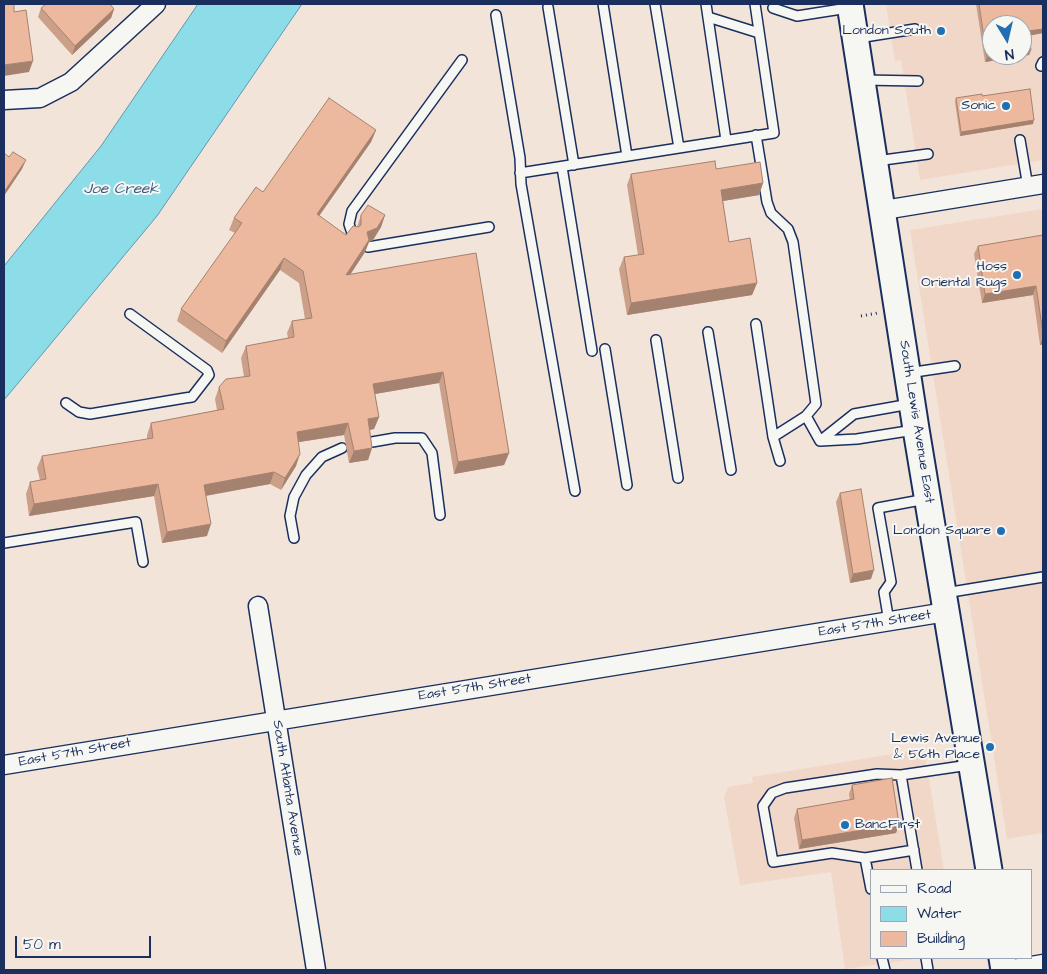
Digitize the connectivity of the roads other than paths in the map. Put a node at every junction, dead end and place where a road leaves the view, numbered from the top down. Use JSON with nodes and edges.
{"nodes":[{"id":1,"x":156,"y":4,"type":"edge"},
{"id":2,"x":603,"y":4,"type":"edge"},
{"id":3,"x":655,"y":4,"type":"edge"},
{"id":4,"x":706,"y":4,"type":"edge"},
{"id":5,"x":755,"y":4,"type":"edge"},
{"id":6,"x":779,"y":4,"type":"edge"},
{"id":7,"x":851,"y":6,"type":"edge"},
{"id":8,"x":548,"y":7,"type":"dead end"},
{"id":9,"x":496,"y":15,"type":"dead end"},
{"id":10,"x":708,"y":17,"type":"junction"},
{"id":11,"x":915,"y":30,"type":"dead end"},
{"id":12,"x":759,"y":33,"type":"junction"},
{"id":13,"x":856,"y":38,"type":"junction"},
{"id":14,"x":462,"y":60,"type":"dead end"},
{"id":15,"x":863,"y":80,"type":"junction"},
{"id":16,"x":918,"y":81,"type":"dead end"},
{"id":17,"x":4,"y":100,"type":"edge"},
{"id":18,"x":756,"y":135,"type":"junction"},
{"id":19,"x":726,"y":140,"type":"junction"},
{"id":20,"x":1020,"y":140,"type":"dead end"},
{"id":21,"x":679,"y":148,"type":"junction"},
{"id":22,"x":928,"y":154,"type":"dead end"},
{"id":23,"x":627,"y":156,"type":"junction"},
{"id":24,"x":876,"y":161,"type":"junction"},
{"id":25,"x":574,"y":165,"type":"junction"},
{"id":26,"x":562,"y":167,"type":"junction"},
{"id":27,"x":520,"y":173,"type":"junction"},
{"id":28,"x":1035,"y":186,"type":"edge"},
{"id":29,"x":884,"y":210,"type":"junction"},
{"id":30,"x":488,"y":227,"type":"dead end"},
{"id":31,"x":352,"y":232,"type":"edge"},
{"id":32,"x":368,"y":247,"type":"edge"},
{"id":33,"x":130,"y":314,"type":"dead end"},
{"id":34,"x":756,"y":324,"type":"dead end"},
{"id":35,"x":708,"y":332,"type":"dead end"},
{"id":36,"x":656,"y":340,"type":"dead end"},
{"id":37,"x":604,"y":349,"type":"dead end"},
{"id":38,"x":592,"y":351,"type":"dead end"},
{"id":39,"x":955,"y":366,"type":"dead end"},
{"id":40,"x":908,"y":373,"type":"junction"},
{"id":41,"x":66,"y":402,"type":"dead end"},
{"id":42,"x":912,"y":404,"type":"junction"},
{"id":43,"x":806,"y":416,"type":"junction"},
{"id":44,"x":916,"y":429,"type":"junction"},
{"id":45,"x":773,"y":437,"type":"junction"},
{"id":46,"x":820,"y":441,"type":"junction"},
{"id":47,"x":372,"y":442,"type":"edge"},
{"id":48,"x":342,"y":448,"type":"dead end"},
{"id":49,"x":780,"y":461,"type":"dead end"},
{"id":50,"x":731,"y":470,"type":"dead end"},
{"id":51,"x":678,"y":478,"type":"dead end"},
{"id":52,"x":627,"y":485,"type":"dead end"},
{"id":53,"x":575,"y":492,"type":"dead end"},
{"id":54,"x":928,"y":499,"type":"junction"},
{"id":55,"x":440,"y":515,"type":"dead end"},
{"id":56,"x":294,"y":538,"type":"dead end"},
{"id":57,"x":4,"y":543,"type":"edge"},
{"id":58,"x":143,"y":562,"type":"dead end"},
{"id":59,"x":1043,"y":577,"type":"edge"},
{"id":60,"x":945,"y":603,"type":"junction"},
{"id":61,"x":258,"y":606,"type":"dead end"},
{"id":62,"x":889,"y":622,"type":"junction"},
{"id":63,"x":276,"y":720,"type":"junction"},
{"id":64,"x":972,"y":764,"type":"junction"},
{"id":65,"x":4,"y":766,"type":"edge"},
{"id":66,"x":901,"y":776,"type":"junction"},
{"id":67,"x":914,"y":850,"type":"junction"},
{"id":68,"x":865,"y":858,"type":"junction"},
{"id":69,"x":918,"y":869,"type":"edge"},
{"id":70,"x":989,"y":869,"type":"edge"},
{"id":71,"x":870,"y":884,"type":"edge"},
{"id":72,"x":1043,"y":964,"type":"edge"},
{"id":73,"x":316,"y":970,"type":"edge"},
{"id":74,"x":1005,"y":970,"type":"edge"}],
"edges":[{"from":1,"to":17,"type":"street"},
{"from":2,"to":23,"type":"lane"},
{"from":3,"to":21,"type":"lane"},
{"from":4,"to":10,"type":"lane"},
{"from":5,"to":12,"type":"lane"},
{"from":6,"to":7,"type":"lane"},
{"from":7,"to":13,"type":"main road","name":"South Lewis Avenue East"},
{"from":8,"to":25,"type":"lane"},
{"from":9,"to":27,"type":"lane"},
{"from":10,"to":12,"type":"lane"},
{"from":10,"to":19,"type":"lane"},
{"from":11,"to":13,"type":"lane"},
{"from":12,"to":18,"type":"lane"},
{"from":13,"to":15,"type":"main road","name":"South Lewis Avenue East"},
{"from":14,"to":31,"type":"lane"},
{"from":15,"to":16,"type":"lane"},
{"from":15,"to":24,"type":"main road","name":"South Lewis Avenue East"},
{"from":18,"to":19,"type":"lane"},
{"from":18,"to":43,"type":"lane"},
{"from":19,"to":21,"type":"lane"},
{"from":20,"to":28,"type":"lane"},
{"from":21,"to":23,"type":"lane"},
{"from":22,"to":24,"type":"lane"},
{"from":23,"to":25,"type":"lane"},
{"from":24,"to":29,"type":"main road","name":"South Lewis Avenue East"},
{"from":25,"to":26,"type":"lane"},
{"from":26,"to":27,"type":"lane"},
{"from":26,"to":38,"type":"lane"},
{"from":27,"to":53,"type":"lane"},
{"from":28,"to":29,"type":"street"},
{"from":29,"to":40,"type":"main road","name":"South Lewis Avenue East"},
{"from":30,"to":32,"type":"lane"},
{"from":33,"to":41,"type":"lane"},
{"from":34,"to":45,"type":"lane"},
{"from":35,"to":50,"type":"lane"},
{"from":36,"to":51,"type":"lane"},
{"from":37,"to":52,"type":"lane"},
{"from":39,"to":40,"type":"lane"},
{"from":40,"to":42,"type":"main road","name":"South Lewis Avenue East"},
{"from":42,"to":44,"type":"main road","name":"South Lewis Avenue East"},
{"from":42,"to":46,"type":"lane"},
{"from":43,"to":45,"type":"lane"},
{"from":43,"to":46,"type":"lane"},
{"from":44,"to":46,"type":"lane"},
{"from":44,"to":54,"type":"main road","name":"South Lewis Avenue East"},
{"from":45,"to":49,"type":"lane"},
{"from":47,"to":55,"type":"lane"},
{"from":48,"to":56,"type":"lane"},
{"from":54,"to":60,"type":"main road","name":"South Lewis Avenue East"},
{"from":54,"to":62,"type":"lane"},
{"from":57,"to":58,"type":"lane"},
{"from":59,"to":60,"type":"lane"},
{"from":60,"to":62,"type":"street","name":"East 57th Street"},
{"from":60,"to":64,"type":"main road","name":"South Lewis Avenue East"},
{"from":61,"to":63,"type":"street","name":"South Atlanta Avenue"},
{"from":62,"to":63,"type":"street","name":"East 57th Street"},
{"from":63,"to":65,"type":"street","name":"East 57th Street"},
{"from":63,"to":73,"type":"street","name":"South Atlanta Avenue"},
{"from":64,"to":66,"type":"lane"},
{"from":64,"to":70,"type":"main road","name":"South Lewis Avenue East"},
{"from":66,"to":67,"type":"lane"},
{"from":66,"to":68,"type":"lane"},
{"from":67,"to":68,"type":"lane"},
{"from":67,"to":69,"type":"lane"},
{"from":68,"to":71,"type":"lane"},
{"from":72,"to":74,"type":"street"}]}
